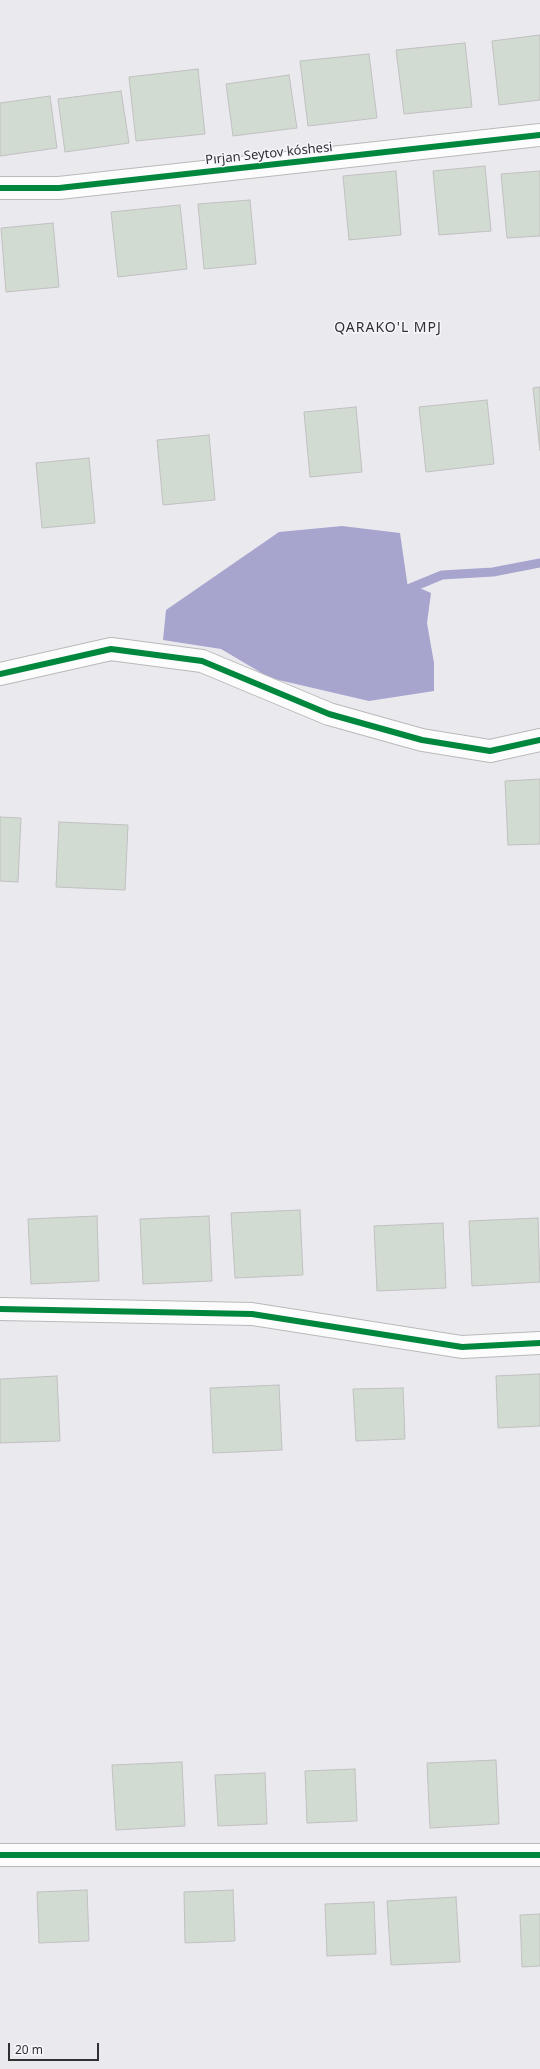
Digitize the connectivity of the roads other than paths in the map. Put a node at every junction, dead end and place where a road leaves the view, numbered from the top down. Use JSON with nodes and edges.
{"nodes":[{"id":1,"x":540,"y":135,"type":"edge"},
{"id":2,"x":0,"y":188,"type":"edge"},
{"id":3,"x":0,"y":674,"type":"edge"},
{"id":4,"x":540,"y":740,"type":"edge"},
{"id":5,"x":0,"y":1309,"type":"edge"},
{"id":6,"x":540,"y":1343,"type":"edge"},
{"id":7,"x":0,"y":1854,"type":"edge"},
{"id":8,"x":540,"y":1856,"type":"edge"}],
"edges":[{"from":1,"to":2,"type":"street","name":"Pırjan Seytov kóshesi"},
{"from":3,"to":4,"type":"street"},
{"from":5,"to":6,"type":"street"},
{"from":7,"to":8,"type":"street"}]}
